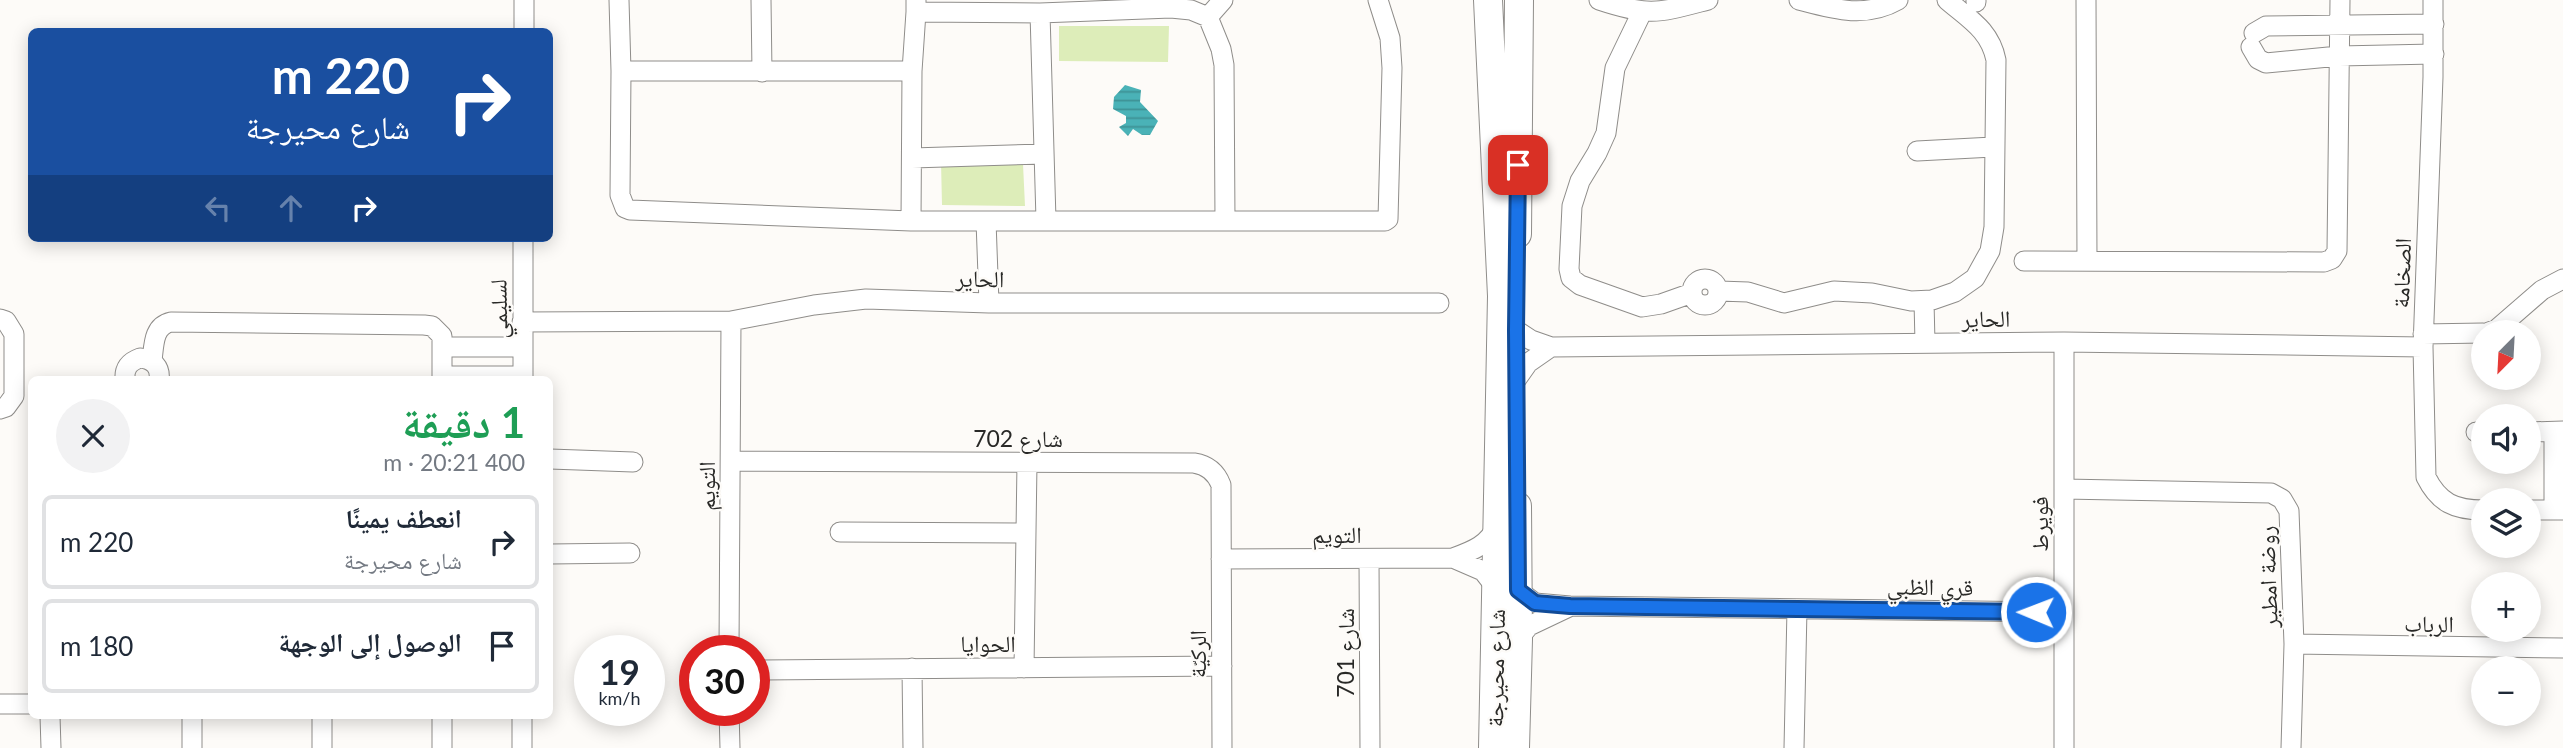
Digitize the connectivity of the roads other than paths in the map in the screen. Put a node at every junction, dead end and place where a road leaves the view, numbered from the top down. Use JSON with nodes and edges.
{"nodes":[{"id":1,"x":524,"y":0,"type":"edge"},
{"id":2,"x":620,"y":0,"type":"edge"},
{"id":3,"x":761,"y":0,"type":"edge"},
{"id":4,"x":1223,"y":0,"type":"edge"},
{"id":5,"x":1378,"y":0,"type":"edge"},
{"id":6,"x":1489,"y":0,"type":"edge"},
{"id":7,"x":1519,"y":0,"type":"edge"},
{"id":8,"x":1599,"y":0,"type":"edge"},
{"id":9,"x":1708,"y":0,"type":"edge"},
{"id":10,"x":1799,"y":0,"type":"edge"},
{"id":11,"x":1898,"y":0,"type":"edge"},
{"id":12,"x":1947,"y":0,"type":"edge"},
{"id":13,"x":2086,"y":0,"type":"edge"},
{"id":14,"x":2340,"y":0,"type":"edge"},
{"id":15,"x":2433,"y":0,"type":"edge"},
{"id":16,"x":916,"y":6,"type":"edge"},
{"id":17,"x":1642,"y":12,"type":"junction"},
{"id":18,"x":1040,"y":13,"type":"junction"},
{"id":19,"x":1208,"y":17,"type":"junction"},
{"id":20,"x":2434,"y":24,"type":"junction"},
{"id":21,"x":2339,"y":26,"type":"junction"},
{"id":22,"x":524,"y":28,"type":"edge"},
{"id":23,"x":2434,"y":54,"type":"junction"},
{"id":24,"x":2339,"y":56,"type":"junction"},
{"id":25,"x":621,"y":71,"type":"junction"},
{"id":26,"x":912,"y":71,"type":"junction"},
{"id":27,"x":762,"y":72,"type":"junction"},
{"id":28,"x":1993,"y":147,"type":"junction"},
{"id":29,"x":1917,"y":151,"type":"dead end"},
{"id":30,"x":1044,"y":155,"type":"junction"},
{"id":31,"x":912,"y":158,"type":"junction"},
{"id":32,"x":1046,"y":220,"type":"junction"},
{"id":33,"x":911,"y":221,"type":"junction"},
{"id":34,"x":986,"y":221,"type":"junction"},
{"id":35,"x":1225,"y":221,"type":"junction"},
{"id":36,"x":523,"y":242,"type":"edge"},
{"id":37,"x":2024,"y":261,"type":"dead end"},
{"id":38,"x":2087,"y":261,"type":"junction"},
{"id":39,"x":2563,"y":279,"type":"edge"},
{"id":40,"x":1924,"y":301,"type":"junction"},
{"id":41,"x":989,"y":303,"type":"junction"},
{"id":42,"x":1439,"y":303,"type":"dead end"},
{"id":43,"x":0,"y":319,"type":"edge"},
{"id":44,"x":2508,"y":320,"type":"edge"},
{"id":45,"x":731,"y":321,"type":"junction"},
{"id":46,"x":522,"y":322,"type":"junction"},
{"id":47,"x":1516,"y":330,"type":"junction"},
{"id":48,"x":2471,"y":334,"type":"edge"},
{"id":49,"x":2423,"y":340,"type":"junction"},
{"id":50,"x":2064,"y":342,"type":"junction"},
{"id":51,"x":1925,"y":343,"type":"junction"},
{"id":52,"x":442,"y":347,"type":"junction"},
{"id":53,"x":523,"y":347,"type":"junction"},
{"id":54,"x":1551,"y":347,"type":"junction"},
{"id":55,"x":152,"y":361,"type":"junction"},
{"id":56,"x":125,"y":376,"type":"edge"},
{"id":57,"x":159,"y":376,"type":"edge"},
{"id":58,"x":442,"y":376,"type":"edge"},
{"id":59,"x":523,"y":376,"type":"edge"},
{"id":60,"x":1516,"y":380,"type":"junction"},
{"id":61,"x":0,"y":409,"type":"edge"},
{"id":62,"x":2558,"y":432,"type":"edge"},
{"id":63,"x":553,"y":459,"type":"edge"},
{"id":64,"x":633,"y":461,"type":"dead end"},
{"id":65,"x":731,"y":461,"type":"junction"},
{"id":66,"x":1027,"y":463,"type":"junction"},
{"id":67,"x":2064,"y":489,"type":"junction"},
{"id":68,"x":2471,"y":510,"type":"edge"},
{"id":69,"x":2541,"y":510,"type":"edge"},
{"id":70,"x":2559,"y":510,"type":"edge"},
{"id":71,"x":1498,"y":521,"type":"junction"},
{"id":72,"x":840,"y":532,"type":"dead end"},
{"id":73,"x":1026,"y":533,"type":"junction"},
{"id":74,"x":553,"y":554,"type":"edge"},
{"id":75,"x":630,"y":554,"type":"dead end"},
{"id":76,"x":1453,"y":558,"type":"junction"},
{"id":77,"x":1221,"y":559,"type":"junction"},
{"id":78,"x":1369,"y":559,"type":"junction"},
{"id":79,"x":1507,"y":589,"type":"junction"},
{"id":80,"x":1570,"y":606,"type":"junction"},
{"id":81,"x":1797,"y":609,"type":"junction"},
{"id":82,"x":2063,"y":612,"type":"junction"},
{"id":83,"x":729,"y":635,"type":"edge"},
{"id":84,"x":1518,"y":639,"type":"junction"},
{"id":85,"x":2294,"y":644,"type":"junction"},
{"id":86,"x":2563,"y":648,"type":"edge"},
{"id":87,"x":1222,"y":666,"type":"junction"},
{"id":88,"x":912,"y":668,"type":"junction"},
{"id":89,"x":1024,"y":668,"type":"junction"},
{"id":90,"x":770,"y":670,"type":"edge"},
{"id":91,"x":0,"y":704,"type":"edge"},
{"id":92,"x":28,"y":704,"type":"edge"},
{"id":93,"x":51,"y":719,"type":"edge"},
{"id":94,"x":192,"y":719,"type":"edge"},
{"id":95,"x":322,"y":719,"type":"edge"},
{"id":96,"x":442,"y":719,"type":"edge"},
{"id":97,"x":522,"y":719,"type":"edge"},
{"id":98,"x":729,"y":726,"type":"edge"},
{"id":99,"x":51,"y":748,"type":"edge"},
{"id":100,"x":192,"y":748,"type":"edge"},
{"id":101,"x":322,"y":748,"type":"edge"},
{"id":102,"x":442,"y":748,"type":"edge"},
{"id":103,"x":522,"y":748,"type":"edge"},
{"id":104,"x":730,"y":748,"type":"edge"},
{"id":105,"x":913,"y":748,"type":"edge"},
{"id":106,"x":1222,"y":748,"type":"edge"},
{"id":107,"x":1370,"y":748,"type":"edge"},
{"id":108,"x":1493,"y":748,"type":"edge"},
{"id":109,"x":1515,"y":748,"type":"edge"},
{"id":110,"x":1794,"y":748,"type":"edge"},
{"id":111,"x":2064,"y":748,"type":"edge"},
{"id":112,"x":2291,"y":748,"type":"edge"}],
"edges":[{"from":1,"to":22,"type":"street"},
{"from":2,"to":25,"type":"street"},
{"from":3,"to":27,"type":"street"},
{"from":4,"to":19,"type":"street"},
{"from":5,"to":35,"type":"street"},
{"from":6,"to":71,"type":"street","name":"شارع محيرجة"},
{"from":7,"to":47,"type":"street","name":"شارع محيرجة"},
{"from":8,"to":17,"type":"street"},
{"from":9,"to":17,"type":"street"},
{"from":10,"to":11,"type":"street"},
{"from":12,"to":28,"type":"street"},
{"from":13,"to":38,"type":"street"},
{"from":14,"to":21,"type":"street"},
{"from":15,"to":20,"type":"street","name":"الصخامة"},
{"from":16,"to":18,"type":"street"},
{"from":16,"to":26,"type":"street"},
{"from":17,"to":40,"type":"street"},
{"from":18,"to":19,"type":"street"},
{"from":18,"to":30,"type":"street"},
{"from":19,"to":35,"type":"street"},
{"from":20,"to":21,"type":"street"},
{"from":20,"to":23,"type":"street","name":"الصخامة"},
{"from":21,"to":24,"type":"street"},
{"from":21,"to":24,"type":"street"},
{"from":23,"to":24,"type":"street"},
{"from":23,"to":49,"type":"street","name":"الصخامة"},
{"from":24,"to":38,"type":"street"},
{"from":25,"to":27,"type":"street"},
{"from":25,"to":33,"type":"street"},
{"from":26,"to":27,"type":"street"},
{"from":26,"to":31,"type":"street"},
{"from":28,"to":29,"type":"street"},
{"from":28,"to":40,"type":"street"},
{"from":30,"to":31,"type":"street"},
{"from":30,"to":32,"type":"street"},
{"from":31,"to":33,"type":"street"},
{"from":32,"to":34,"type":"street"},
{"from":32,"to":35,"type":"street"},
{"from":33,"to":34,"type":"street"},
{"from":34,"to":41,"type":"street"},
{"from":36,"to":46,"type":"street","name":"لسليمي"},
{"from":37,"to":38,"type":"street"},
{"from":39,"to":44,"type":"street"},
{"from":40,"to":51,"type":"street"},
{"from":41,"to":42,"type":"street","name":"الحاير"},
{"from":41,"to":45,"type":"street","name":"الحاير"},
{"from":43,"to":61,"type":"street"},
{"from":45,"to":46,"type":"street","name":"الحاير"},
{"from":45,"to":65,"type":"street","name":"التويم"},
{"from":46,"to":53,"type":"street","name":"لسليمي"},
{"from":47,"to":54,"type":"street","name":"الحاير"},
{"from":47,"to":60,"type":"street","name":"شارع محيرجة"},
{"from":48,"to":49,"type":"street","name":"الحاير"},
{"from":49,"to":50,"type":"street","name":"الحاير"},
{"from":49,"to":68,"type":"street","name":"الصخامة"},
{"from":50,"to":51,"type":"street","name":"الحاير"},
{"from":50,"to":67,"type":"street","name":"فويرط"},
{"from":51,"to":54,"type":"street","name":"الحاير"},
{"from":52,"to":53,"type":"street"},
{"from":52,"to":55,"type":"street"},
{"from":52,"to":58,"type":"street"},
{"from":53,"to":59,"type":"street","name":"لسليمي"},
{"from":54,"to":60,"type":"street"},
{"from":55,"to":56,"type":"street"},
{"from":55,"to":57,"type":"street"},
{"from":60,"to":79,"type":"street","name":"شارع محيرجة"},
{"from":62,"to":70,"type":"street"},
{"from":63,"to":64,"type":"street"},
{"from":65,"to":66,"type":"street","name":"شارع 702"},
{"from":65,"to":83,"type":"street","name":"التويم"},
{"from":66,"to":73,"type":"street"},
{"from":66,"to":77,"type":"street","name":"شارع 702"},
{"from":67,"to":82,"type":"street","name":"فويرط"},
{"from":67,"to":85,"type":"street","name":"روضة امطير"},
{"from":69,"to":70,"type":"street"},
{"from":71,"to":76,"type":"street","name":"التويم"},
{"from":71,"to":79,"type":"street","name":"شارع محيرجة"},
{"from":72,"to":73,"type":"street"},
{"from":73,"to":89,"type":"street"},
{"from":74,"to":75,"type":"street"},
{"from":76,"to":78,"type":"street","name":"التويم"},
{"from":76,"to":79,"type":"street","name":"التويم"},
{"from":77,"to":78,"type":"street","name":"التويم"},
{"from":77,"to":87,"type":"street","name":"الركيّة"},
{"from":78,"to":107,"type":"street","name":"شارع 701"},
{"from":79,"to":80,"type":"street","name":"قري الظبي"},
{"from":79,"to":84,"type":"street","name":"شارع محيرجة"},
{"from":79,"to":108,"type":"street","name":"شارع محيرجة"},
{"from":80,"to":81,"type":"street","name":"قري الظبي"},
{"from":80,"to":84,"type":"street","name":"قري الظبي"},
{"from":81,"to":82,"type":"street","name":"قري الظبي"},
{"from":81,"to":110,"type":"street"},
{"from":82,"to":111,"type":"street","name":"فويرط"},
{"from":84,"to":109,"type":"street","name":"شارع محيرجة"},
{"from":85,"to":86,"type":"street","name":"الرباب"},
{"from":85,"to":112,"type":"street","name":"روضة امطير"},
{"from":87,"to":89,"type":"street","name":"الحوايا"},
{"from":87,"to":106,"type":"street","name":"الركيّة"},
{"from":88,"to":89,"type":"street","name":"الحوايا"},
{"from":88,"to":90,"type":"street","name":"الحوايا"},
{"from":88,"to":105,"type":"street"},
{"from":91,"to":92,"type":"street"},
{"from":93,"to":99,"type":"street"},
{"from":94,"to":100,"type":"street"},
{"from":95,"to":101,"type":"street"},
{"from":96,"to":102,"type":"street"},
{"from":97,"to":103,"type":"street"},
{"from":98,"to":104,"type":"street"}]}
